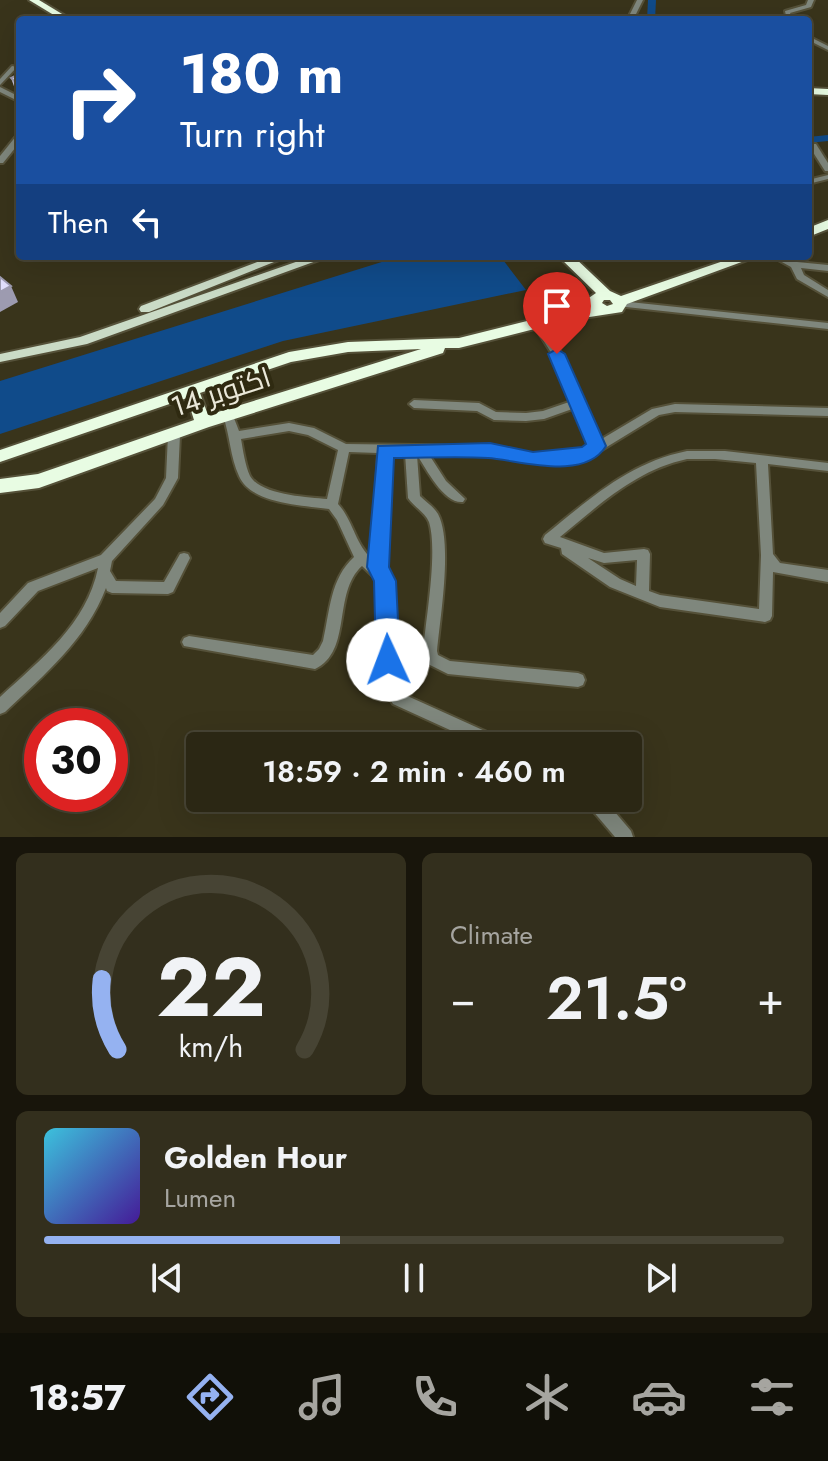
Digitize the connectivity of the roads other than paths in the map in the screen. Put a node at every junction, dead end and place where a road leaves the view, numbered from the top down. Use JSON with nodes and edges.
{"nodes":[{"id":1,"x":33,"y":0,"type":"edge"},
{"id":2,"x":40,"y":0,"type":"edge"},
{"id":3,"x":811,"y":0,"type":"edge"},
{"id":4,"x":63,"y":16,"type":"edge"},
{"id":5,"x":65,"y":16,"type":"edge"},
{"id":6,"x":788,"y":16,"type":"edge"},
{"id":7,"x":14,"y":67,"type":"dead end"},
{"id":8,"x":0,"y":86,"type":"edge"},
{"id":9,"x":16,"y":142,"type":"edge"},
{"id":10,"x":828,"y":146,"type":"edge"},
{"id":11,"x":0,"y":161,"type":"edge"},
{"id":12,"x":828,"y":169,"type":"edge"},
{"id":13,"x":273,"y":260,"type":"edge"},
{"id":14,"x":313,"y":260,"type":"edge"},
{"id":15,"x":568,"y":260,"type":"edge"},
{"id":16,"x":730,"y":260,"type":"edge"},
{"id":17,"x":738,"y":260,"type":"edge"},
{"id":18,"x":784,"y":260,"type":"edge"},
{"id":19,"x":795,"y":265,"type":"junction"},
{"id":20,"x":828,"y":268,"type":"edge"},
{"id":21,"x":828,"y":294,"type":"edge"},
{"id":22,"x":608,"y":299,"type":"junction"},
{"id":23,"x":570,"y":315,"type":"junction"},
{"id":24,"x":538,"y":324,"type":"junction"},
{"id":25,"x":828,"y":326,"type":"edge"},
{"id":26,"x":459,"y":343,"type":"junction"},
{"id":27,"x":0,"y":351,"type":"edge"},
{"id":28,"x":0,"y":358,"type":"edge"},
{"id":29,"x":192,"y":391,"type":"junction"},
{"id":30,"x":578,"y":403,"type":"junction"},
{"id":31,"x":414,"y":404,"type":"dead end"},
{"id":32,"x":828,"y":412,"type":"edge"},
{"id":33,"x":228,"y":416,"type":"junction"},
{"id":34,"x":203,"y":423,"type":"junction"},
{"id":35,"x":174,"y":435,"type":"junction"},
{"id":36,"x":237,"y":435,"type":"junction"},
{"id":37,"x":597,"y":446,"type":"junction"},
{"id":38,"x":344,"y":448,"type":"junction"},
{"id":39,"x":384,"y":451,"type":"junction"},
{"id":40,"x":416,"y":452,"type":"junction"},
{"id":41,"x":0,"y":456,"type":"edge"},
{"id":42,"x":762,"y":459,"type":"junction"},
{"id":43,"x":828,"y":467,"type":"edge"},
{"id":44,"x":0,"y":486,"type":"edge"},
{"id":45,"x":459,"y":499,"type":"dead end"},
{"id":46,"x":332,"y":505,"type":"junction"},
{"id":47,"x":549,"y":539,"type":"junction"},
{"id":48,"x":767,"y":555,"type":"junction"},
{"id":49,"x":184,"y":558,"type":"dead end"},
{"id":50,"x":362,"y":558,"type":"junction"},
{"id":51,"x":105,"y":566,"type":"junction"},
{"id":52,"x":378,"y":567,"type":"junction"},
{"id":53,"x":828,"y":576,"type":"edge"},
{"id":54,"x":642,"y":594,"type":"junction"},
{"id":55,"x":0,"y":622,"type":"edge"},
{"id":56,"x":189,"y":642,"type":"dead end"},
{"id":57,"x":578,"y":680,"type":"dead end"},
{"id":58,"x":0,"y":707,"type":"edge"},
{"id":59,"x":471,"y":732,"type":"edge"},
{"id":60,"x":604,"y":812,"type":"edge"},
{"id":61,"x":625,"y":837,"type":"edge"}],
"edges":[{"from":1,"to":4,"type":"highway"},
{"from":2,"to":5,"type":"highway"},
{"from":3,"to":6,"type":"street"},
{"from":7,"to":8,"type":"street"},
{"from":9,"to":11,"type":"street"},
{"from":10,"to":12,"type":"street"},
{"from":13,"to":27,"type":"main road"},
{"from":14,"to":28,"type":"main road"},
{"from":15,"to":22,"type":"highway"},
{"from":16,"to":22,"type":"highway"},
{"from":17,"to":22,"type":"highway"},
{"from":18,"to":19,"type":"street"},
{"from":19,"to":20,"type":"street"},
{"from":19,"to":21,"type":"street"},
{"from":22,"to":23,"type":"highway"},
{"from":22,"to":23,"type":"highway"},
{"from":22,"to":25,"type":"street"},
{"from":23,"to":24,"type":"highway"},
{"from":24,"to":26,"type":"highway"},
{"from":24,"to":30,"type":"street"},
{"from":26,"to":29,"type":"highway"},
{"from":26,"to":33,"type":"highway","name":"14 اكتوبر"},
{"from":29,"to":34,"type":"highway"},
{"from":29,"to":41,"type":"highway"},
{"from":30,"to":31,"type":"street"},
{"from":30,"to":37,"type":"street"},
{"from":32,"to":37,"type":"street"},
{"from":33,"to":34,"type":"highway","name":"14 اكتوبر"},
{"from":33,"to":36,"type":"street"},
{"from":34,"to":35,"type":"highway","name":"14 اكتوبر"},
{"from":35,"to":44,"type":"highway","name":"14 اكتوبر"},
{"from":35,"to":51,"type":"street"},
{"from":36,"to":38,"type":"street"},
{"from":36,"to":46,"type":"street"},
{"from":37,"to":40,"type":"street"},
{"from":38,"to":39,"type":"street"},
{"from":38,"to":46,"type":"street"},
{"from":39,"to":40,"type":"street"},
{"from":39,"to":52,"type":"street"},
{"from":40,"to":45,"type":"street"},
{"from":40,"to":57,"type":"street"},
{"from":42,"to":43,"type":"street"},
{"from":42,"to":47,"type":"street"},
{"from":42,"to":48,"type":"street"},
{"from":46,"to":50,"type":"street"},
{"from":47,"to":54,"type":"street"},
{"from":47,"to":54,"type":"street"},
{"from":48,"to":53,"type":"street"},
{"from":48,"to":54,"type":"street"},
{"from":49,"to":51,"type":"street"},
{"from":50,"to":52,"type":"street"},
{"from":50,"to":56,"type":"street"},
{"from":51,"to":55,"type":"street"},
{"from":51,"to":58,"type":"street"},
{"from":52,"to":59,"type":"street"},
{"from":60,"to":61,"type":"street"}]}
